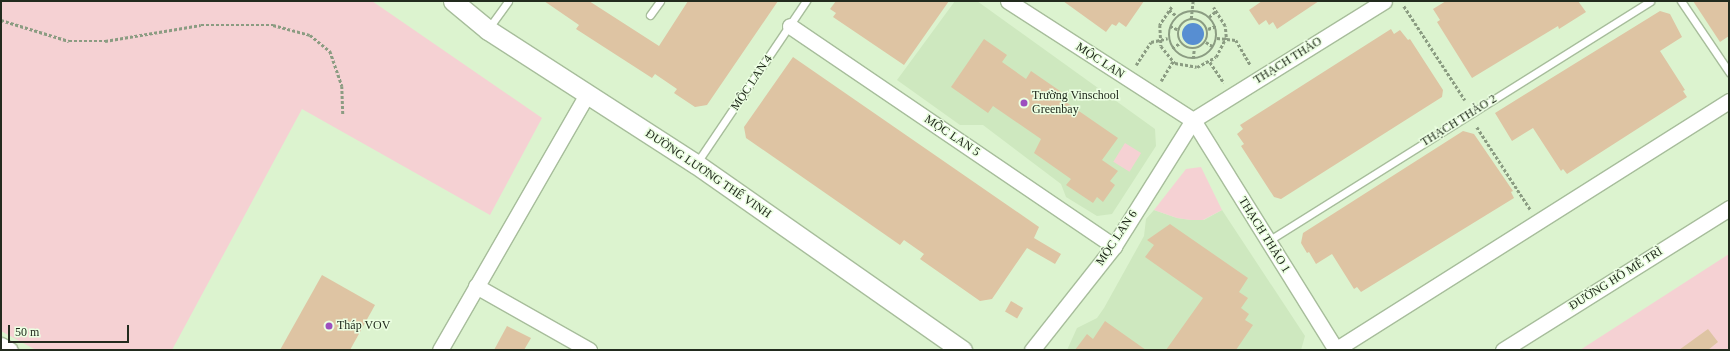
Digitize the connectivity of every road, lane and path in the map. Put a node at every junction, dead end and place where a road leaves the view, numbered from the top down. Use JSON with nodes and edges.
{"nodes":[{"id":1,"x":453,"y":1,"type":"edge"},
{"id":2,"x":508,"y":1,"type":"edge"},
{"id":3,"x":660,"y":1,"type":"edge"},
{"id":4,"x":806,"y":1,"type":"edge"},
{"id":5,"x":1008,"y":1,"type":"edge"},
{"id":6,"x":1192,"y":1,"type":"edge"},
{"id":7,"x":1384,"y":1,"type":"edge"},
{"id":8,"x":1650,"y":1,"type":"edge"},
{"id":9,"x":1682,"y":1,"type":"edge"},
{"id":10,"x":1404,"y":6,"type":"dead end"},
{"id":11,"x":1172,"y":7,"type":"dead end"},
{"id":12,"x":1213,"y":8,"type":"dead end"},
{"id":13,"x":1169,"y":10,"type":"junction"},
{"id":14,"x":1192,"y":10,"type":"junction"},
{"id":15,"x":1216,"y":11,"type":"junction"},
{"id":16,"x":650,"y":16,"type":"dead end"},
{"id":17,"x":1177,"y":16,"type":"junction"},
{"id":18,"x":1209,"y":17,"type":"junction"},
{"id":19,"x":1191,"y":19,"type":"junction"},
{"id":20,"x":1,"y":20,"type":"edge"},
{"id":21,"x":790,"y":26,"type":"junction"},
{"id":22,"x":1170,"y":26,"type":"junction"},
{"id":23,"x":1216,"y":26,"type":"junction"},
{"id":24,"x":1208,"y":29,"type":"junction"},
{"id":25,"x":488,"y":30,"type":"junction"},
{"id":26,"x":1179,"y":30,"type":"junction"},
{"id":27,"x":1168,"y":38,"type":"junction"},
{"id":28,"x":1217,"y":38,"type":"junction"},
{"id":29,"x":1225,"y":39,"type":"junction"},
{"id":30,"x":1160,"y":41,"type":"junction"},
{"id":31,"x":1206,"y":42,"type":"junction"},
{"id":32,"x":1180,"y":43,"type":"junction"},
{"id":33,"x":1214,"y":47,"type":"junction"},
{"id":34,"x":1172,"y":48,"type":"junction"},
{"id":35,"x":1194,"y":49,"type":"junction"},
{"id":36,"x":1194,"y":59,"type":"junction"},
{"id":37,"x":1173,"y":61,"type":"junction"},
{"id":38,"x":1210,"y":62,"type":"junction"},
{"id":39,"x":1252,"y":67,"type":"dead end"},
{"id":40,"x":1134,"y":68,"type":"dead end"},
{"id":41,"x":1729,"y":72,"type":"edge"},
{"id":42,"x":1225,"y":84,"type":"dead end"},
{"id":43,"x":1158,"y":85,"type":"dead end"},
{"id":44,"x":587,"y":94,"type":"junction"},
{"id":45,"x":1465,"y":100,"type":"dead end"},
{"id":46,"x":1729,"y":101,"type":"edge"},
{"id":47,"x":343,"y":115,"type":"dead end"},
{"id":48,"x":1193,"y":120,"type":"junction"},
{"id":49,"x":1477,"y":127,"type":"dead end"},
{"id":50,"x":696,"y":164,"type":"junction"},
{"id":51,"x":1729,"y":208,"type":"edge"},
{"id":52,"x":1535,"y":216,"type":"dead end"},
{"id":53,"x":1268,"y":241,"type":"junction"},
{"id":54,"x":1114,"y":246,"type":"junction"},
{"id":55,"x":476,"y":286,"type":"junction"},
{"id":56,"x":1,"y":345,"type":"edge"},
{"id":57,"x":10,"y":350,"type":"edge"},
{"id":58,"x":440,"y":350,"type":"edge"},
{"id":59,"x":589,"y":350,"type":"edge"},
{"id":60,"x":962,"y":350,"type":"edge"},
{"id":61,"x":1032,"y":350,"type":"edge"},
{"id":62,"x":1336,"y":350,"type":"edge"},
{"id":63,"x":1503,"y":350,"type":"edge"}],
"edges":[{"from":1,"to":25,"type":"street","name":"ĐƯỜNG LƯƠNG THẾ VINH"},
{"from":2,"to":25,"type":"lane"},
{"from":3,"to":16,"type":"lane"},
{"from":4,"to":21,"type":"lane","name":"MỘC LAN 4"},
{"from":5,"to":48,"type":"street","name":"MỘC LAN"},
{"from":6,"to":14,"type":"path"},
{"from":7,"to":48,"type":"street","name":"THẠCH THẢO"},
{"from":8,"to":53,"type":"lane","name":"THẠCH THẢO 2"},
{"from":9,"to":41,"type":"lane"},
{"from":10,"to":45,"type":"path"},
{"from":11,"to":13,"type":"path"},
{"from":12,"to":15,"type":"path"},
{"from":13,"to":17,"type":"path"},
{"from":13,"to":30,"type":"path"},
{"from":14,"to":17,"type":"path"},
{"from":14,"to":18,"type":"path"},
{"from":14,"to":19,"type":"path"},
{"from":15,"to":18,"type":"path"},
{"from":15,"to":29,"type":"path"},
{"from":17,"to":22,"type":"path"},
{"from":18,"to":23,"type":"path"},
{"from":19,"to":24,"type":"path"},
{"from":19,"to":26,"type":"path"},
{"from":20,"to":47,"type":"path"},
{"from":21,"to":50,"type":"lane","name":"MỘC LAN 4"},
{"from":21,"to":54,"type":"street","name":"MỘC LAN 5"},
{"from":22,"to":26,"type":"path"},
{"from":22,"to":27,"type":"path"},
{"from":23,"to":24,"type":"path"},
{"from":23,"to":28,"type":"path"},
{"from":24,"to":31,"type":"path"},
{"from":25,"to":44,"type":"street","name":"ĐƯỜNG LƯƠNG THẾ VINH"},
{"from":26,"to":32,"type":"path"},
{"from":27,"to":30,"type":"path"},
{"from":27,"to":34,"type":"path"},
{"from":28,"to":29,"type":"path"},
{"from":28,"to":33,"type":"path"},
{"from":29,"to":38,"type":"path"},
{"from":29,"to":39,"type":"path"},
{"from":30,"to":37,"type":"path"},
{"from":30,"to":40,"type":"path"},
{"from":31,"to":33,"type":"path"},
{"from":31,"to":35,"type":"path"},
{"from":32,"to":34,"type":"path"},
{"from":32,"to":35,"type":"path"},
{"from":33,"to":36,"type":"path"},
{"from":34,"to":36,"type":"path"},
{"from":35,"to":36,"type":"path"},
{"from":37,"to":38,"type":"path"},
{"from":37,"to":43,"type":"path"},
{"from":38,"to":42,"type":"path"},
{"from":44,"to":50,"type":"street","name":"ĐƯỜNG LƯƠNG THẾ VINH"},
{"from":44,"to":55,"type":"street"},
{"from":46,"to":62,"type":"street"},
{"from":48,"to":53,"type":"street","name":"THẠCH THẢO 1"},
{"from":48,"to":54,"type":"street","name":"MỘC LAN 6"},
{"from":49,"to":52,"type":"path"},
{"from":50,"to":60,"type":"street","name":"ĐƯỜNG LƯƠNG THẾ VINH"},
{"from":51,"to":63,"type":"street","name":"ĐƯỜNG HỒ MỄ TRÌ"},
{"from":53,"to":62,"type":"street","name":"THẠCH THẢO 1"},
{"from":54,"to":61,"type":"street","name":"MỘC LAN 6"},
{"from":55,"to":58,"type":"street"},
{"from":55,"to":59,"type":"street"},
{"from":56,"to":57,"type":"street"}]}
